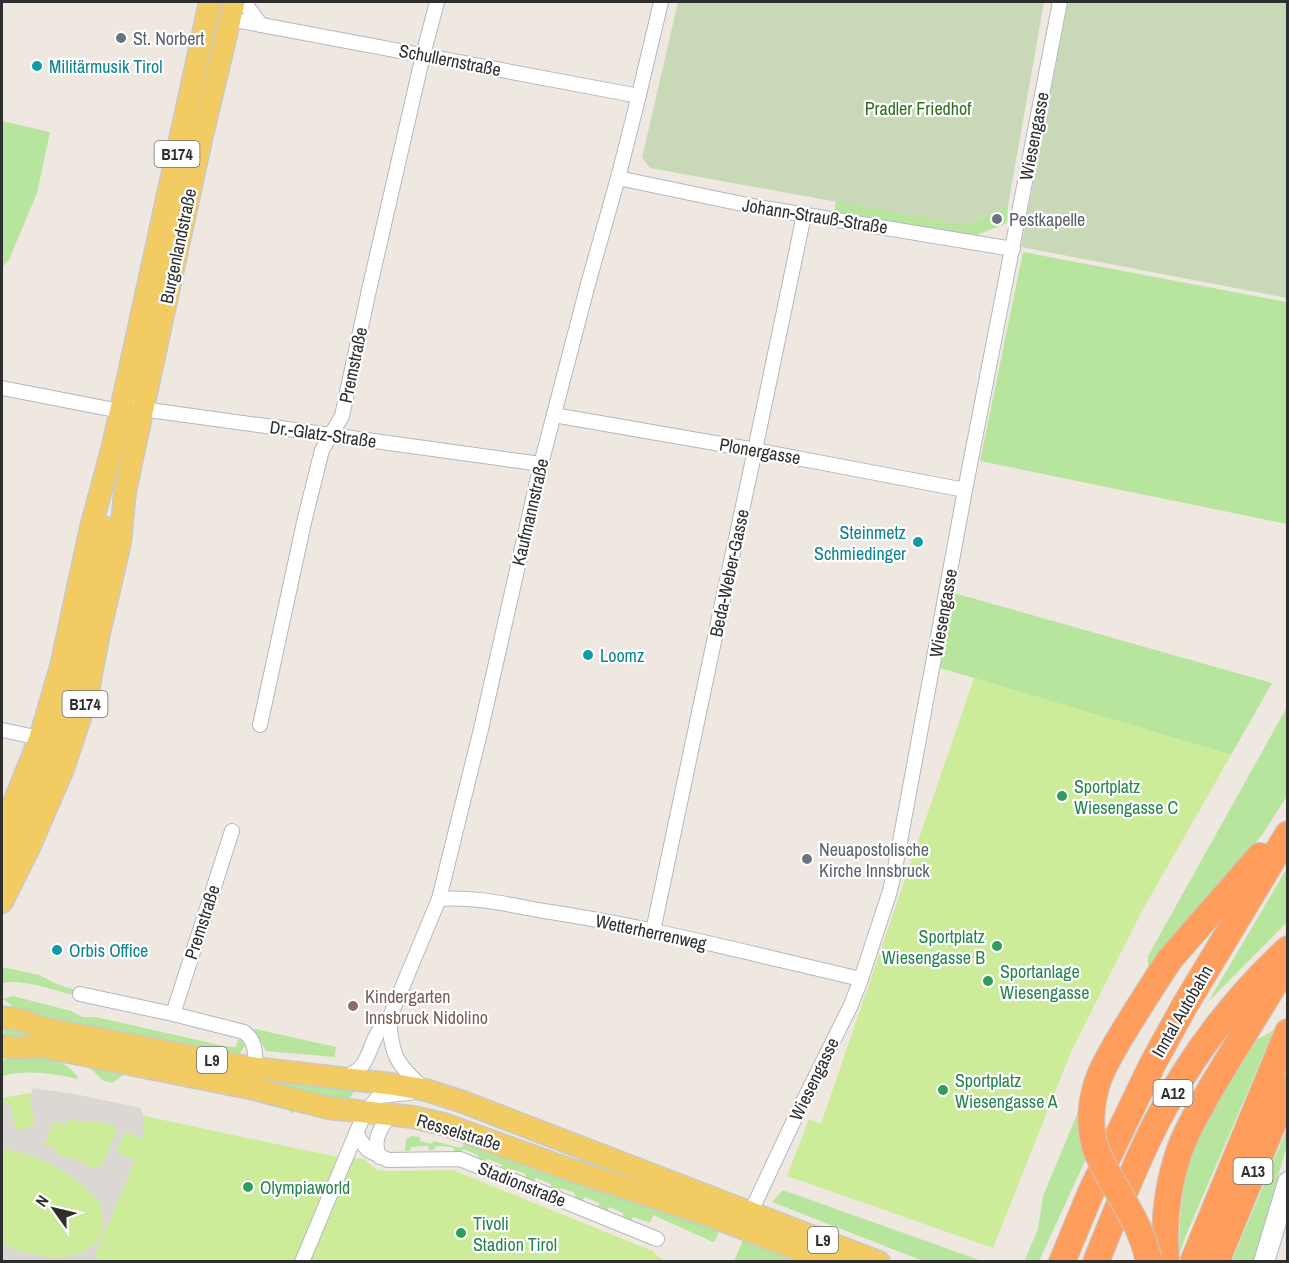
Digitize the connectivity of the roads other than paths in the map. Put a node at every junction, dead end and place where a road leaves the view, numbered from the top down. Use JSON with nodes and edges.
{"nodes":[{"id":1,"x":210,"y":2,"type":"edge"},
{"id":2,"x":244,"y":2,"type":"edge"},
{"id":3,"x":437,"y":2,"type":"edge"},
{"id":4,"x":661,"y":2,"type":"edge"},
{"id":5,"x":1060,"y":2,"type":"edge"},
{"id":6,"x":232,"y":10,"type":"edge"},
{"id":7,"x":261,"y":25,"type":"junction"},
{"id":8,"x":423,"y":55,"type":"junction"},
{"id":9,"x":639,"y":96,"type":"junction"},
{"id":10,"x":618,"y":178,"type":"junction"},
{"id":11,"x":804,"y":215,"type":"junction"},
{"id":12,"x":1013,"y":249,"type":"junction"},
{"id":13,"x":128,"y":374,"type":"junction"},
{"id":14,"x":2,"y":388,"type":"edge"},
{"id":15,"x":142,"y":409,"type":"junction"},
{"id":16,"x":120,"y":411,"type":"junction"},
{"id":17,"x":554,"y":416,"type":"junction"},
{"id":18,"x":331,"y":435,"type":"junction"},
{"id":19,"x":113,"y":446,"type":"junction"},
{"id":20,"x":755,"y":450,"type":"junction"},
{"id":21,"x":541,"y":464,"type":"junction"},
{"id":22,"x":965,"y":490,"type":"junction"},
{"id":23,"x":125,"y":492,"type":"junction"},
{"id":24,"x":99,"y":567,"type":"junction"},
{"id":25,"x":260,"y":724,"type":"dead end"},
{"id":26,"x":2,"y":730,"type":"edge"},
{"id":27,"x":40,"y":738,"type":"junction"},
{"id":28,"x":1287,"y":828,"type":"edge"},
{"id":29,"x":232,"y":831,"type":"dead end"},
{"id":30,"x":2,"y":832,"type":"edge"},
{"id":31,"x":1287,"y":834,"type":"edge"},
{"id":32,"x":2,"y":867,"type":"edge"},
{"id":33,"x":439,"y":899,"type":"junction"},
{"id":34,"x":2,"y":902,"type":"edge"},
{"id":35,"x":653,"y":931,"type":"junction"},
{"id":36,"x":1287,"y":949,"type":"edge"},
{"id":37,"x":1287,"y":967,"type":"edge"},
{"id":38,"x":861,"y":979,"type":"junction"},
{"id":39,"x":80,"y":994,"type":"dead end"},
{"id":40,"x":173,"y":1014,"type":"junction"},
{"id":41,"x":2,"y":1017,"type":"edge"},
{"id":42,"x":389,"y":1018,"type":"junction"},
{"id":43,"x":1287,"y":1032,"type":"edge"},
{"id":44,"x":2,"y":1046,"type":"edge"},
{"id":45,"x":254,"y":1068,"type":"junction"},
{"id":46,"x":344,"y":1078,"type":"junction"},
{"id":47,"x":1287,"y":1087,"type":"edge"},
{"id":48,"x":426,"y":1090,"type":"junction"},
{"id":49,"x":390,"y":1114,"type":"junction"},
{"id":50,"x":361,"y":1122,"type":"junction"},
{"id":51,"x":380,"y":1157,"type":"junction"},
{"id":52,"x":1287,"y":1182,"type":"edge"},
{"id":53,"x":712,"y":1207,"type":"junction"},
{"id":54,"x":762,"y":1219,"type":"junction"},
{"id":55,"x":657,"y":1239,"type":"dead end"},
{"id":56,"x":1207,"y":1256,"type":"edge"},
{"id":57,"x":1154,"y":1260,"type":"edge"},
{"id":58,"x":302,"y":1262,"type":"edge"},
{"id":59,"x":831,"y":1262,"type":"edge"},
{"id":60,"x":879,"y":1262,"type":"edge"},
{"id":61,"x":1062,"y":1262,"type":"edge"},
{"id":62,"x":1096,"y":1262,"type":"edge"},
{"id":63,"x":1264,"y":1262,"type":"edge"}],
"edges":[{"from":1,"to":13,"type":"main road","name":"Burgenlandstraße","number":"B174"},
{"from":2,"to":7,"type":"street"},
{"from":3,"to":8,"type":"street","name":"Premstraße"},
{"from":4,"to":9,"type":"street","name":"Kaufmannstraße"},
{"from":5,"to":12,"type":"street","name":"Wiesengasse"},
{"from":6,"to":7,"type":"street","name":"Schullernstraße"},
{"from":6,"to":15,"type":"main road","name":"Burgenlandstraße","number":"B174"},
{"from":7,"to":8,"type":"street","name":"Schullernstraße"},
{"from":8,"to":9,"type":"street","name":"Schullernstraße"},
{"from":8,"to":18,"type":"street","name":"Premstraße"},
{"from":9,"to":10,"type":"street","name":"Kaufmannstraße"},
{"from":10,"to":11,"type":"street","name":"Johann-Strauß-Straße"},
{"from":10,"to":17,"type":"street","name":"Kaufmannstraße"},
{"from":11,"to":12,"type":"street","name":"Johann-Strauß-Straße"},
{"from":11,"to":20,"type":"street","name":"Beda-Weber-Gasse"},
{"from":12,"to":22,"type":"street","name":"Wiesengasse"},
{"from":13,"to":15,"type":"street"},
{"from":13,"to":16,"type":"main road","name":"Burgenlandstraße","number":"B174"},
{"from":14,"to":16,"type":"street"},
{"from":15,"to":18,"type":"street","name":"Dr.-Glatz-Straße"},
{"from":15,"to":23,"type":"main road","name":"Burgenlandstraße","number":"B174"},
{"from":16,"to":19,"type":"main road","name":"Burgenlandstraße","number":"B174"},
{"from":17,"to":20,"type":"street","name":"Plonergasse"},
{"from":17,"to":21,"type":"street","name":"Kaufmannstraße"},
{"from":18,"to":21,"type":"street","name":"Dr.-Glatz-Straße"},
{"from":18,"to":25,"type":"street","name":"Premstraße"},
{"from":19,"to":24,"type":"main road","number":"B174"},
{"from":19,"to":27,"type":"main road","number":"B174"},
{"from":20,"to":22,"type":"street","name":"Plonergasse"},
{"from":20,"to":35,"type":"street","name":"Beda-Weber-Gasse"},
{"from":21,"to":33,"type":"street","name":"Kaufmannstraße"},
{"from":22,"to":38,"type":"street","name":"Wiesengasse"},
{"from":23,"to":24,"type":"main road","number":"B174"},
{"from":23,"to":34,"type":"main road","number":"B174"},
{"from":24,"to":32,"type":"main road","number":"B174"},
{"from":26,"to":27,"type":"street"},
{"from":27,"to":30,"type":"main road","number":"B174"},
{"from":28,"to":57,"type":"highway","bridge":true},
{"from":29,"to":40,"type":"street","name":"Premstraße"},
{"from":31,"to":61,"type":"highway","name":"Inntal Autobahn","number":"A12"},
{"from":33,"to":35,"type":"street","name":"Wetterherrenweg"},
{"from":33,"to":42,"type":"street","name":"Kaufmannstraße"},
{"from":35,"to":38,"type":"street","name":"Wetterherrenweg"},
{"from":36,"to":62,"type":"highway","name":"Inntal Autobahn","number":"A12"},
{"from":37,"to":57,"type":"highway"},
{"from":38,"to":54,"type":"street","name":"Wiesengasse"},
{"from":39,"to":40,"type":"street"},
{"from":40,"to":45,"type":"street"},
{"from":41,"to":45,"type":"main road","name":"Resselstraße","number":"L9"},
{"from":42,"to":46,"type":"street","name":"Kaufmannstraße"},
{"from":42,"to":48,"type":"street"},
{"from":43,"to":56,"type":"highway","number":"A13"},
{"from":44,"to":50,"type":"main road","name":"Resselstraße","number":"L9"},
{"from":45,"to":46,"type":"main road","name":"Resselstraße","number":"L9"},
{"from":46,"to":48,"type":"main road","name":"Resselstraße","number":"L9"},
{"from":47,"to":56,"type":"highway","number":"A13"},
{"from":48,"to":50,"type":"street"},
{"from":48,"to":53,"type":"main road","name":"Resselstraße","number":"L9"},
{"from":49,"to":50,"type":"main road","name":"Resselstraße","number":"L9"},
{"from":49,"to":51,"type":"street"},
{"from":49,"to":53,"type":"main road","name":"Resselstraße","number":"L9"},
{"from":50,"to":51,"type":"street"},
{"from":50,"to":58,"type":"street"},
{"from":51,"to":55,"type":"street","name":"Stadionstraße"},
{"from":52,"to":63,"type":"main road"},
{"from":53,"to":54,"type":"main road","name":"Resselstraße","number":"L9"},
{"from":54,"to":59,"type":"main road","name":"Resselstraße","number":"L9"},
{"from":54,"to":60,"type":"main road","name":"Resselstraße","number":"L9"}]}
